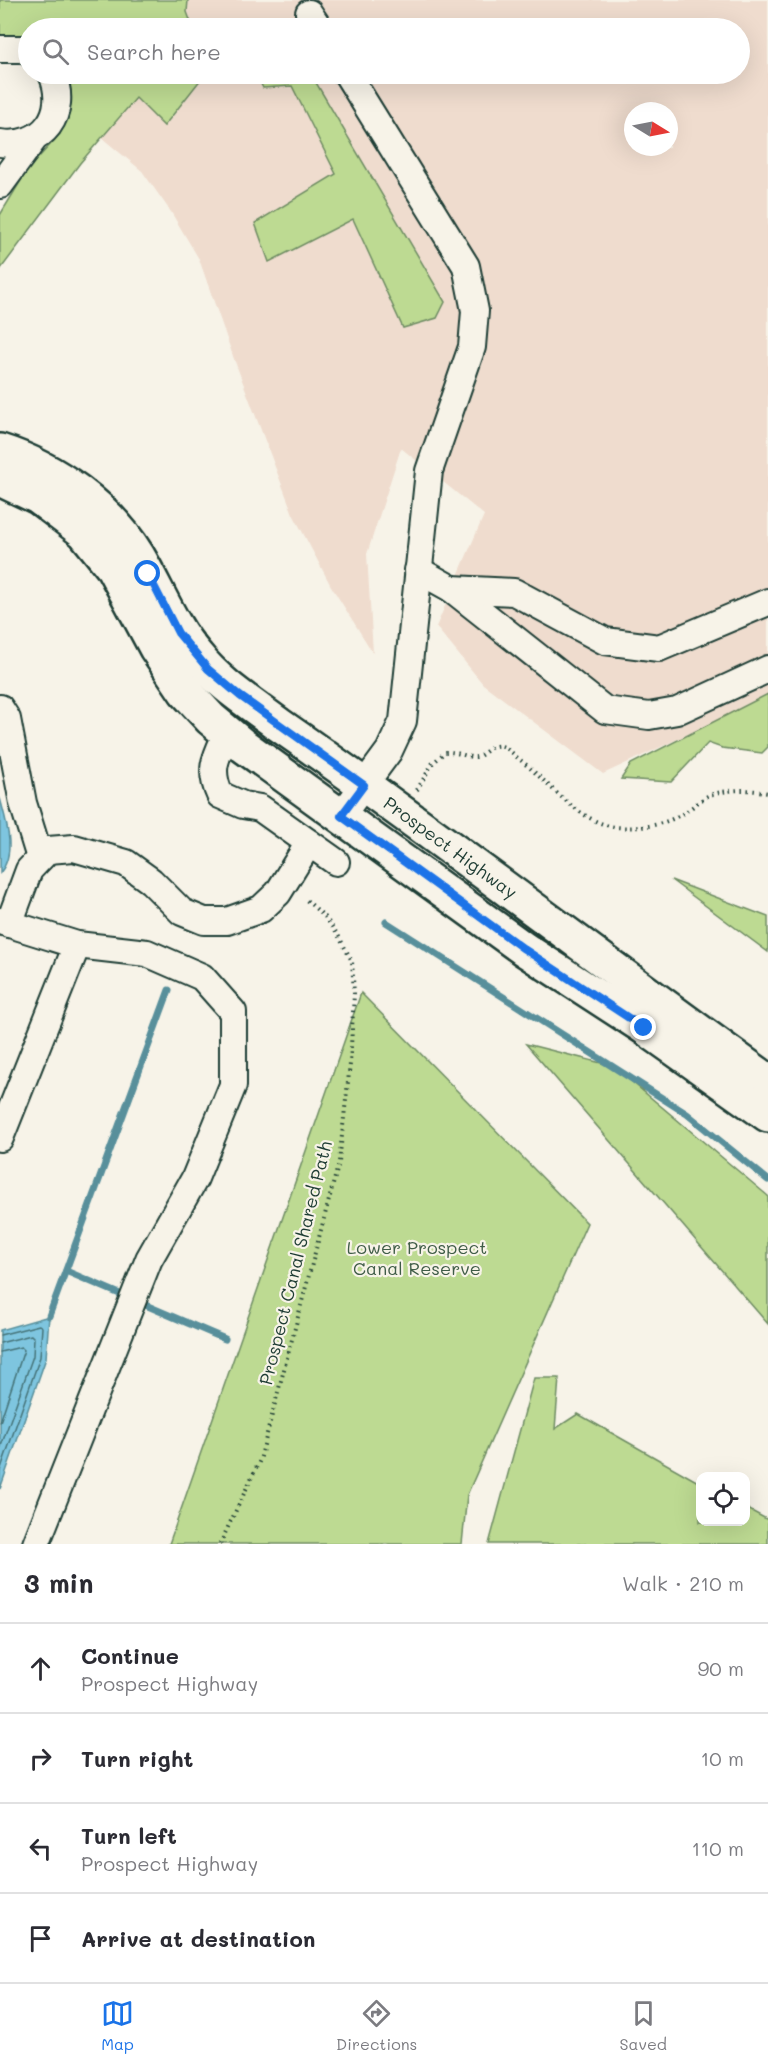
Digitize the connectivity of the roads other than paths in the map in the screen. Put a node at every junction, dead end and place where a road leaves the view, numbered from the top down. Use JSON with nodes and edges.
{"nodes":[{"id":1,"x":0,"y":49,"type":"edge"},
{"id":2,"x":18,"y":49,"type":"edge"},
{"id":3,"x":56,"y":84,"type":"edge"},
{"id":4,"x":352,"y":84,"type":"edge"},
{"id":5,"x":33,"y":140,"type":"junction"},
{"id":6,"x":0,"y":144,"type":"edge"},
{"id":7,"x":0,"y":185,"type":"edge"},
{"id":8,"x":0,"y":451,"type":"edge"},
{"id":9,"x":0,"y":479,"type":"edge"},
{"id":10,"x":418,"y":570,"type":"junction"},
{"id":11,"x":452,"y":589,"type":"junction"},
{"id":12,"x":768,"y":602,"type":"edge"},
{"id":13,"x":768,"y":669,"type":"edge"},
{"id":14,"x":0,"y":708,"type":"edge"},
{"id":15,"x":228,"y":733,"type":"junction"},
{"id":16,"x":364,"y":785,"type":"junction"},
{"id":17,"x":341,"y":816,"type":"junction"},
{"id":18,"x":309,"y":843,"type":"junction"},
{"id":19,"x":40,"y":858,"type":"junction"},
{"id":20,"x":336,"y":862,"type":"dead end"},
{"id":21,"x":4,"y":923,"type":"edge"},
{"id":22,"x":77,"y":945,"type":"junction"},
{"id":23,"x":768,"y":1081,"type":"edge"},
{"id":24,"x":768,"y":1115,"type":"edge"},
{"id":25,"x":0,"y":1138,"type":"edge"},
{"id":26,"x":36,"y":1544,"type":"edge"}],
"edges":[{"from":1,"to":2,"type":"lane"},
{"from":3,"to":5,"type":"lane"},
{"from":4,"to":10,"type":"lane"},
{"from":5,"to":6,"type":"lane"},
{"from":5,"to":7,"type":"lane"},
{"from":8,"to":16,"type":"main road","name":"Prospect Highway"},
{"from":9,"to":15,"type":"main road","name":"Prospect Highway"},
{"from":10,"to":11,"type":"lane"},
{"from":10,"to":16,"type":"lane"},
{"from":11,"to":12,"type":"lane"},
{"from":11,"to":13,"type":"lane"},
{"from":14,"to":19,"type":"lane"},
{"from":15,"to":17,"type":"main road","name":"Prospect Highway"},
{"from":15,"to":18,"type":"lane"},
{"from":16,"to":17,"type":"lane"},
{"from":16,"to":23,"type":"main road","name":"Prospect Highway"},
{"from":17,"to":24,"type":"main road","name":"Prospect Highway"},
{"from":18,"to":19,"type":"lane"},
{"from":18,"to":20,"type":"lane"},
{"from":19,"to":21,"type":"lane"},
{"from":21,"to":22,"type":"lane"},
{"from":22,"to":25,"type":"lane"},
{"from":22,"to":26,"type":"lane"}]}
